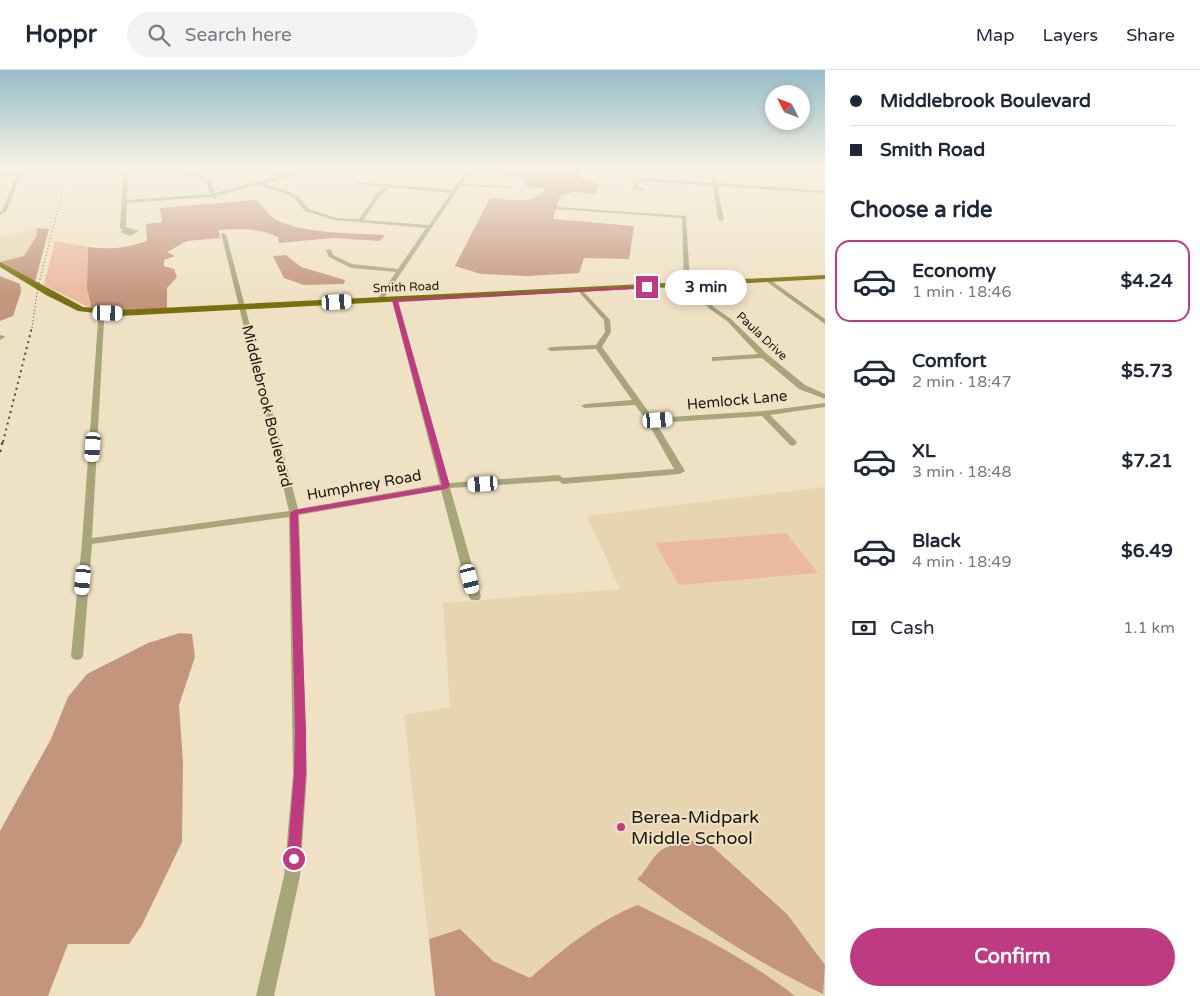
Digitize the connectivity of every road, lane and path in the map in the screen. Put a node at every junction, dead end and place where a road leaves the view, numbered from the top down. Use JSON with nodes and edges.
{"nodes":[{"id":1,"x":124,"y":210,"type":"edge"},
{"id":2,"x":307,"y":210,"type":"edge"},
{"id":3,"x":368,"y":210,"type":"edge"},
{"id":4,"x":442,"y":210,"type":"edge"},
{"id":5,"x":589,"y":210,"type":"edge"},
{"id":6,"x":719,"y":210,"type":"edge"},
{"id":7,"x":721,"y":219,"type":"dead end"},
{"id":8,"x":360,"y":221,"type":"junction"},
{"id":9,"x":430,"y":227,"type":"junction"},
{"id":10,"x":126,"y":230,"type":"dead end"},
{"id":11,"x":223,"y":234,"type":"dead end"},
{"id":12,"x":329,"y":250,"type":"dead end"},
{"id":13,"x":0,"y":264,"type":"edge"},
{"id":14,"x":399,"y":271,"type":"junction"},
{"id":15,"x":825,"y":278,"type":"edge"},
{"id":16,"x":772,"y":281,"type":"junction"},
{"id":17,"x":687,"y":286,"type":"junction"},
{"id":18,"x":581,"y":291,"type":"junction"},
{"id":19,"x":380,"y":300,"type":"junction"},
{"id":20,"x":395,"y":300,"type":"junction"},
{"id":21,"x":242,"y":308,"type":"junction"},
{"id":22,"x":106,"y":313,"type":"junction"},
{"id":23,"x":825,"y":322,"type":"edge"},
{"id":24,"x":598,"y":347,"type":"junction"},
{"id":25,"x":551,"y":349,"type":"dead end"},
{"id":26,"x":764,"y":356,"type":"junction"},
{"id":27,"x":715,"y":359,"type":"dead end"},
{"id":28,"x":825,"y":397,"type":"edge"},
{"id":29,"x":637,"y":402,"type":"junction"},
{"id":30,"x":585,"y":406,"type":"dead end"},
{"id":31,"x":825,"y":406,"type":"edge"},
{"id":32,"x":764,"y":413,"type":"junction"},
{"id":33,"x":651,"y":421,"type":"junction"},
{"id":34,"x":794,"y":443,"type":"dead end"},
{"id":35,"x":446,"y":486,"type":"junction"},
{"id":36,"x":294,"y":513,"type":"junction"},
{"id":37,"x":87,"y":542,"type":"junction"},
{"id":38,"x":475,"y":597,"type":"dead end"},
{"id":39,"x":77,"y":656,"type":"dead end"},
{"id":40,"x":265,"y":996,"type":"edge"}],
"edges":[{"from":1,"to":10,"type":"street"},
{"from":2,"to":8,"type":"street"},
{"from":3,"to":8,"type":"street"},
{"from":4,"to":9,"type":"street"},
{"from":5,"to":17,"type":"street"},
{"from":6,"to":7,"type":"street"},
{"from":8,"to":9,"type":"street"},
{"from":9,"to":14,"type":"street"},
{"from":11,"to":21,"type":"street","name":"Middlebrook Boulevard"},
{"from":12,"to":14,"type":"street"},
{"from":13,"to":22,"type":"main road","name":"Smith Road"},
{"from":14,"to":19,"type":"street"},
{"from":15,"to":16,"type":"main road","name":"Smith Road"},
{"from":16,"to":17,"type":"main road","name":"Smith Road"},
{"from":16,"to":23,"type":"street"},
{"from":17,"to":18,"type":"main road","name":"Smith Road"},
{"from":17,"to":26,"type":"street","name":"Paula Drive"},
{"from":18,"to":20,"type":"main road","name":"Smith Road"},
{"from":18,"to":24,"type":"street"},
{"from":19,"to":20,"type":"main road","name":"Smith Road"},
{"from":19,"to":21,"type":"main road","name":"Smith Road"},
{"from":20,"to":35,"type":"street"},
{"from":21,"to":22,"type":"main road","name":"Smith Road"},
{"from":21,"to":36,"type":"street","name":"Middlebrook Boulevard"},
{"from":22,"to":37,"type":"street"},
{"from":24,"to":25,"type":"street"},
{"from":24,"to":29,"type":"street"},
{"from":26,"to":27,"type":"street"},
{"from":26,"to":28,"type":"street","name":"Paula Drive"},
{"from":29,"to":30,"type":"street"},
{"from":29,"to":33,"type":"street"},
{"from":31,"to":32,"type":"street","name":"Hemlock Lane"},
{"from":32,"to":33,"type":"street","name":"Hemlock Lane"},
{"from":32,"to":34,"type":"street"},
{"from":33,"to":35,"type":"street","name":"Humphrey Road"},
{"from":35,"to":36,"type":"street","name":"Humphrey Road"},
{"from":35,"to":38,"type":"street"},
{"from":36,"to":37,"type":"street","name":"Humphrey Road"},
{"from":36,"to":40,"type":"street","name":"Middlebrook Boulevard"},
{"from":37,"to":39,"type":"street"}]}
